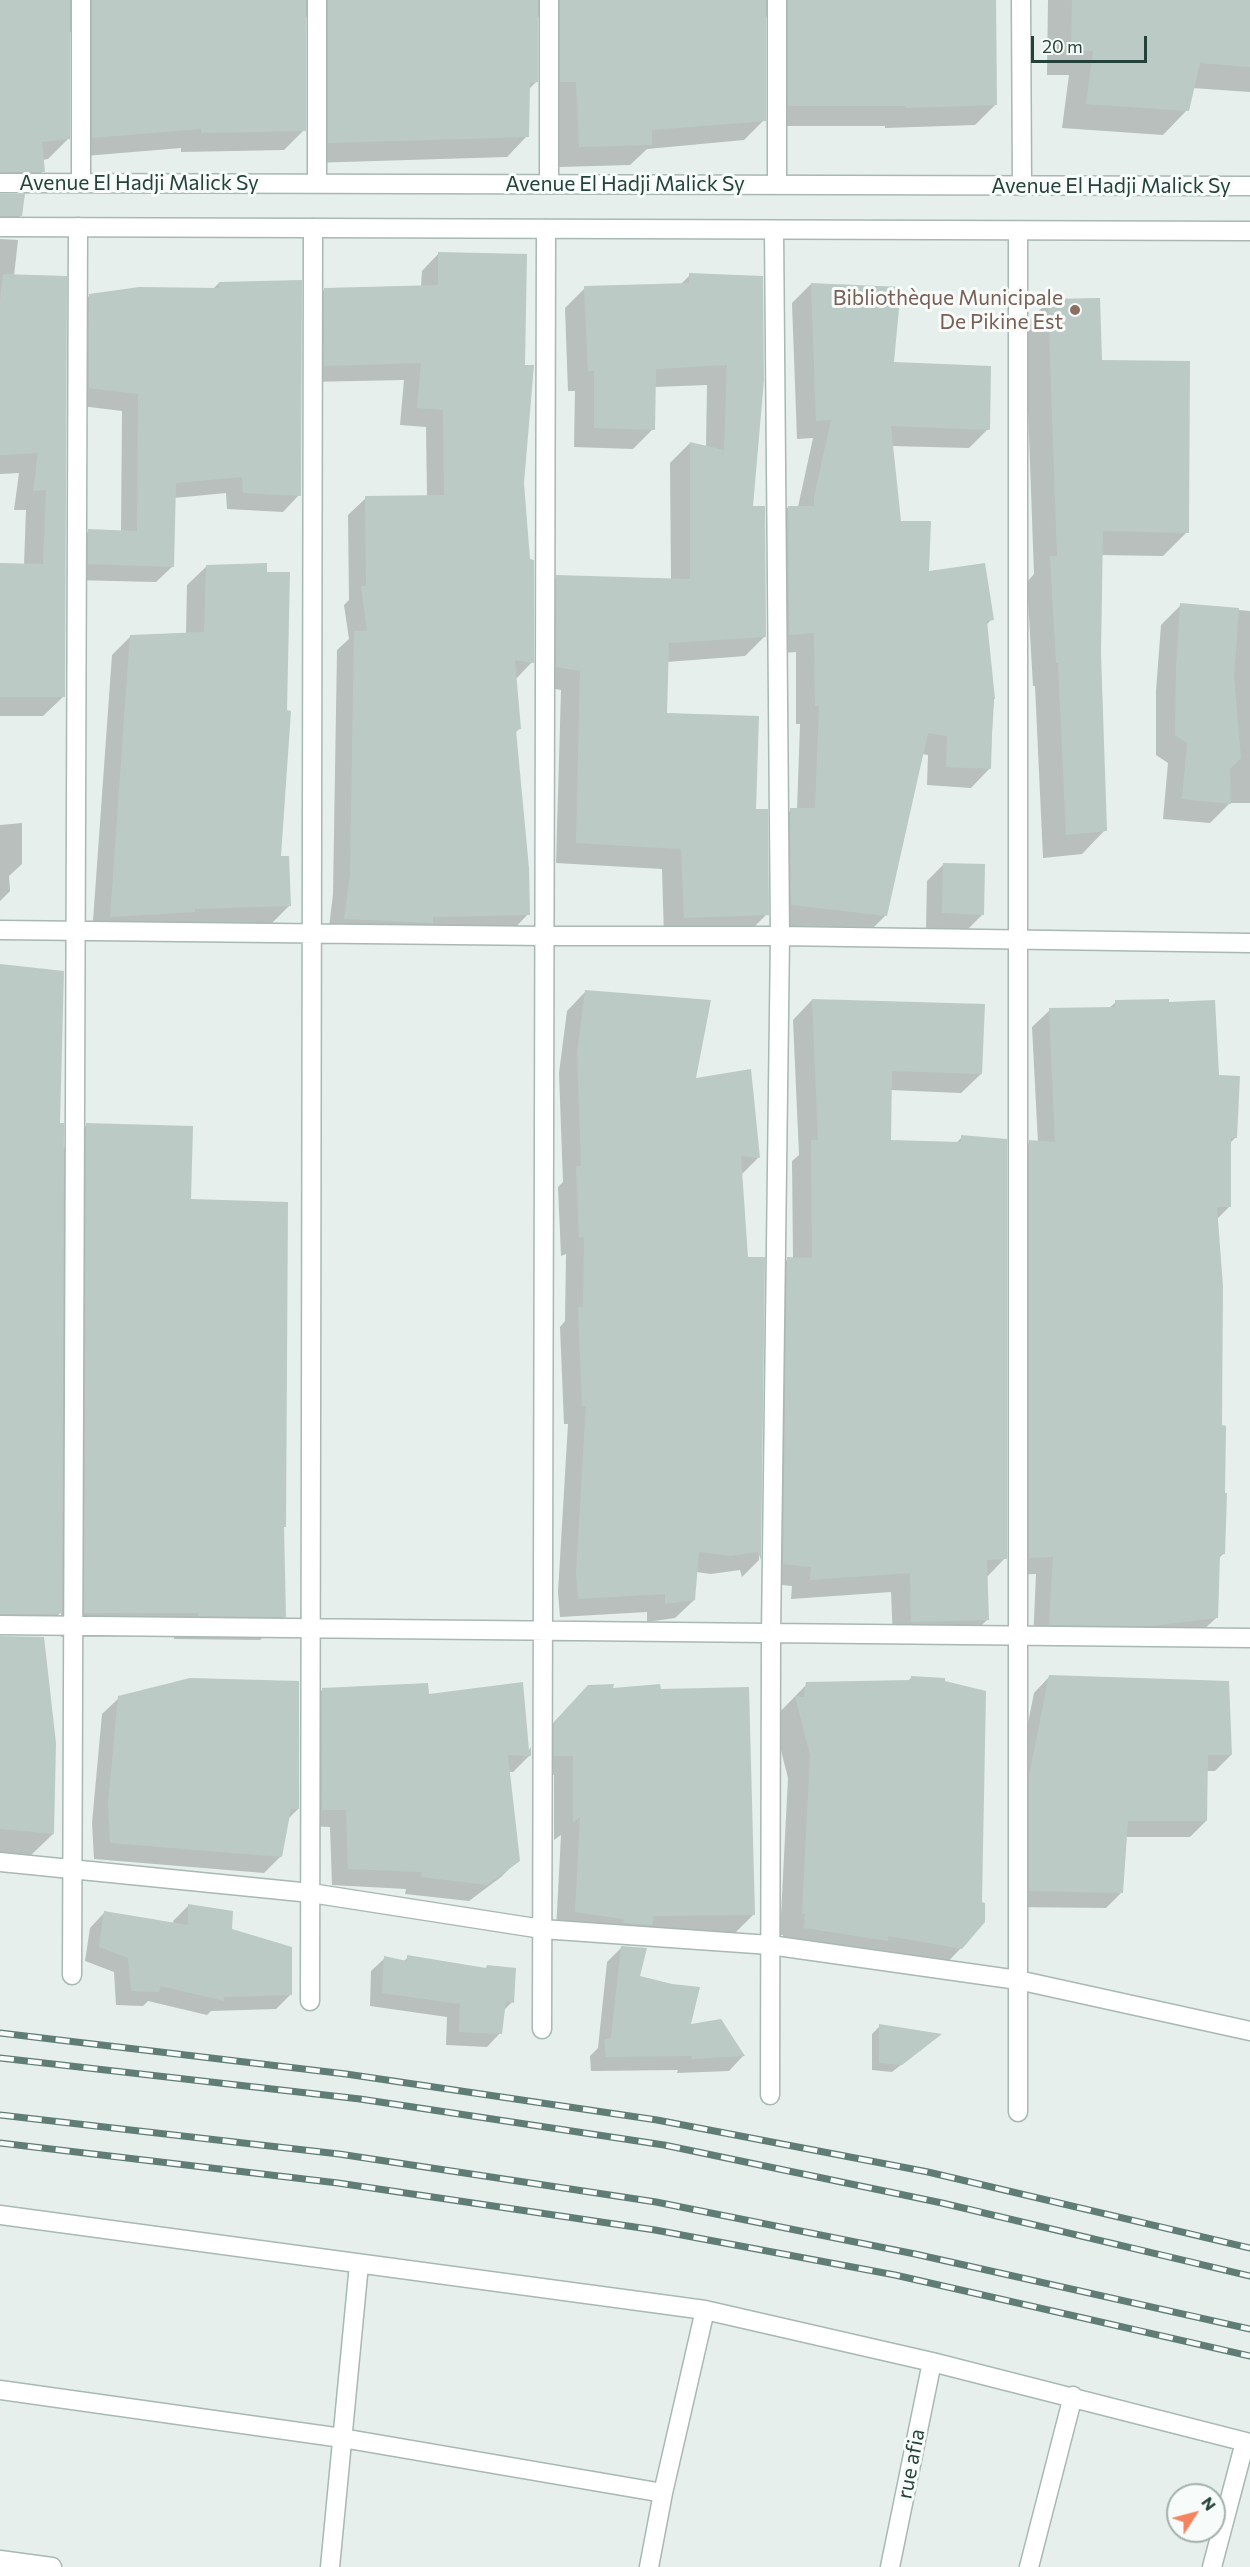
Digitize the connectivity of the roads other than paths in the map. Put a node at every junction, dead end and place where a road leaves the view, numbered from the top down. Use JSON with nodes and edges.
{"nodes":[{"id":1,"x":81,"y":0,"type":"edge"},
{"id":2,"x":316,"y":0,"type":"edge"},
{"id":3,"x":549,"y":0,"type":"edge"},
{"id":4,"x":777,"y":0,"type":"edge"},
{"id":5,"x":1021,"y":0,"type":"edge"},
{"id":6,"x":0,"y":183,"type":"edge"},
{"id":7,"x":81,"y":183,"type":"junction"},
{"id":8,"x":317,"y":183,"type":"junction"},
{"id":9,"x":549,"y":184,"type":"junction"},
{"id":10,"x":777,"y":184,"type":"junction"},
{"id":11,"x":1022,"y":186,"type":"junction"},
{"id":12,"x":1250,"y":186,"type":"edge"},
{"id":13,"x":0,"y":227,"type":"edge"},
{"id":14,"x":78,"y":227,"type":"junction"},
{"id":15,"x":314,"y":228,"type":"junction"},
{"id":16,"x":546,"y":229,"type":"junction"},
{"id":17,"x":774,"y":230,"type":"junction"},
{"id":18,"x":1018,"y":231,"type":"junction"},
{"id":19,"x":1250,"y":231,"type":"edge"},
{"id":20,"x":0,"y":930,"type":"edge"},
{"id":21,"x":76,"y":931,"type":"junction"},
{"id":22,"x":312,"y":933,"type":"junction"},
{"id":23,"x":545,"y":936,"type":"junction"},
{"id":24,"x":780,"y":936,"type":"junction"},
{"id":25,"x":1018,"y":940,"type":"junction"},
{"id":26,"x":1250,"y":943,"type":"edge"},
{"id":27,"x":0,"y":1626,"type":"edge"},
{"id":28,"x":73,"y":1626,"type":"junction"},
{"id":29,"x":311,"y":1629,"type":"junction"},
{"id":30,"x":543,"y":1630,"type":"junction"},
{"id":31,"x":771,"y":1633,"type":"junction"},
{"id":32,"x":1018,"y":1635,"type":"junction"},
{"id":33,"x":1250,"y":1638,"type":"edge"},
{"id":34,"x":0,"y":1862,"type":"edge"},
{"id":35,"x":72,"y":1868,"type":"junction"},
{"id":36,"x":311,"y":1893,"type":"junction"},
{"id":37,"x":542,"y":1929,"type":"junction"},
{"id":38,"x":770,"y":1945,"type":"junction"},
{"id":39,"x":72,"y":1975,"type":"dead end"},
{"id":40,"x":1018,"y":1980,"type":"junction"},
{"id":41,"x":310,"y":2001,"type":"dead end"},
{"id":42,"x":542,"y":2029,"type":"dead end"},
{"id":43,"x":1250,"y":2031,"type":"edge"},
{"id":44,"x":770,"y":2096,"type":"dead end"},
{"id":45,"x":1018,"y":2112,"type":"dead end"},
{"id":46,"x":0,"y":2215,"type":"edge"},
{"id":47,"x":359,"y":2264,"type":"junction"},
{"id":48,"x":705,"y":2310,"type":"junction"},
{"id":49,"x":932,"y":2362,"type":"junction"},
{"id":50,"x":0,"y":2390,"type":"edge"},
{"id":51,"x":1073,"y":2396,"type":"junction"},
{"id":52,"x":342,"y":2438,"type":"junction"},
{"id":53,"x":1248,"y":2443,"type":"edge"},
{"id":54,"x":663,"y":2493,"type":"junction"},
{"id":55,"x":0,"y":2560,"type":"edge"},
{"id":56,"x":52,"y":2567,"type":"edge"},
{"id":57,"x":330,"y":2567,"type":"edge"},
{"id":58,"x":649,"y":2567,"type":"edge"},
{"id":59,"x":890,"y":2567,"type":"edge"},
{"id":60,"x":1029,"y":2567,"type":"edge"},
{"id":61,"x":1212,"y":2567,"type":"edge"}],
"edges":[{"from":1,"to":7,"type":"street"},
{"from":2,"to":8,"type":"street"},
{"from":3,"to":9,"type":"street"},
{"from":4,"to":10,"type":"street"},
{"from":5,"to":11,"type":"street"},
{"from":6,"to":7,"type":"street","name":"Avenue El Hadji Malick Sy"},
{"from":7,"to":8,"type":"street","name":"Avenue El Hadji Malick Sy"},
{"from":8,"to":9,"type":"street","name":"Avenue El Hadji Malick Sy"},
{"from":9,"to":10,"type":"street","name":"Avenue El Hadji Malick Sy"},
{"from":10,"to":11,"type":"street","name":"Avenue El Hadji Malick Sy"},
{"from":11,"to":12,"type":"street","name":"Avenue El Hadji Malick Sy"},
{"from":13,"to":14,"type":"street"},
{"from":14,"to":15,"type":"street"},
{"from":14,"to":21,"type":"street"},
{"from":15,"to":16,"type":"street"},
{"from":15,"to":22,"type":"street"},
{"from":16,"to":17,"type":"street"},
{"from":16,"to":23,"type":"street"},
{"from":17,"to":18,"type":"street"},
{"from":17,"to":24,"type":"street"},
{"from":18,"to":19,"type":"street"},
{"from":18,"to":25,"type":"street"},
{"from":20,"to":21,"type":"street"},
{"from":21,"to":22,"type":"street"},
{"from":21,"to":28,"type":"street"},
{"from":22,"to":23,"type":"street"},
{"from":22,"to":29,"type":"street"},
{"from":23,"to":24,"type":"street"},
{"from":23,"to":30,"type":"street"},
{"from":24,"to":25,"type":"street"},
{"from":24,"to":31,"type":"street"},
{"from":25,"to":26,"type":"street"},
{"from":25,"to":32,"type":"street"},
{"from":27,"to":28,"type":"street"},
{"from":28,"to":29,"type":"street"},
{"from":28,"to":35,"type":"street"},
{"from":29,"to":30,"type":"street"},
{"from":29,"to":36,"type":"street"},
{"from":30,"to":31,"type":"street"},
{"from":30,"to":37,"type":"street"},
{"from":31,"to":32,"type":"street"},
{"from":31,"to":38,"type":"street"},
{"from":32,"to":33,"type":"street"},
{"from":32,"to":40,"type":"street"},
{"from":34,"to":35,"type":"street"},
{"from":35,"to":36,"type":"street"},
{"from":35,"to":39,"type":"street"},
{"from":36,"to":37,"type":"street"},
{"from":36,"to":41,"type":"street"},
{"from":37,"to":38,"type":"street"},
{"from":37,"to":42,"type":"street"},
{"from":38,"to":40,"type":"street"},
{"from":38,"to":44,"type":"street"},
{"from":40,"to":43,"type":"street"},
{"from":40,"to":45,"type":"street"},
{"from":46,"to":47,"type":"street"},
{"from":47,"to":48,"type":"street"},
{"from":47,"to":52,"type":"street"},
{"from":48,"to":49,"type":"street"},
{"from":48,"to":54,"type":"street"},
{"from":49,"to":51,"type":"street"},
{"from":49,"to":59,"type":"street","name":"rue afia"},
{"from":50,"to":52,"type":"street"},
{"from":51,"to":53,"type":"street"},
{"from":51,"to":60,"type":"street"},
{"from":52,"to":54,"type":"street"},
{"from":52,"to":57,"type":"street"},
{"from":53,"to":61,"type":"street"},
{"from":54,"to":58,"type":"street"},
{"from":55,"to":56,"type":"street"}]}
